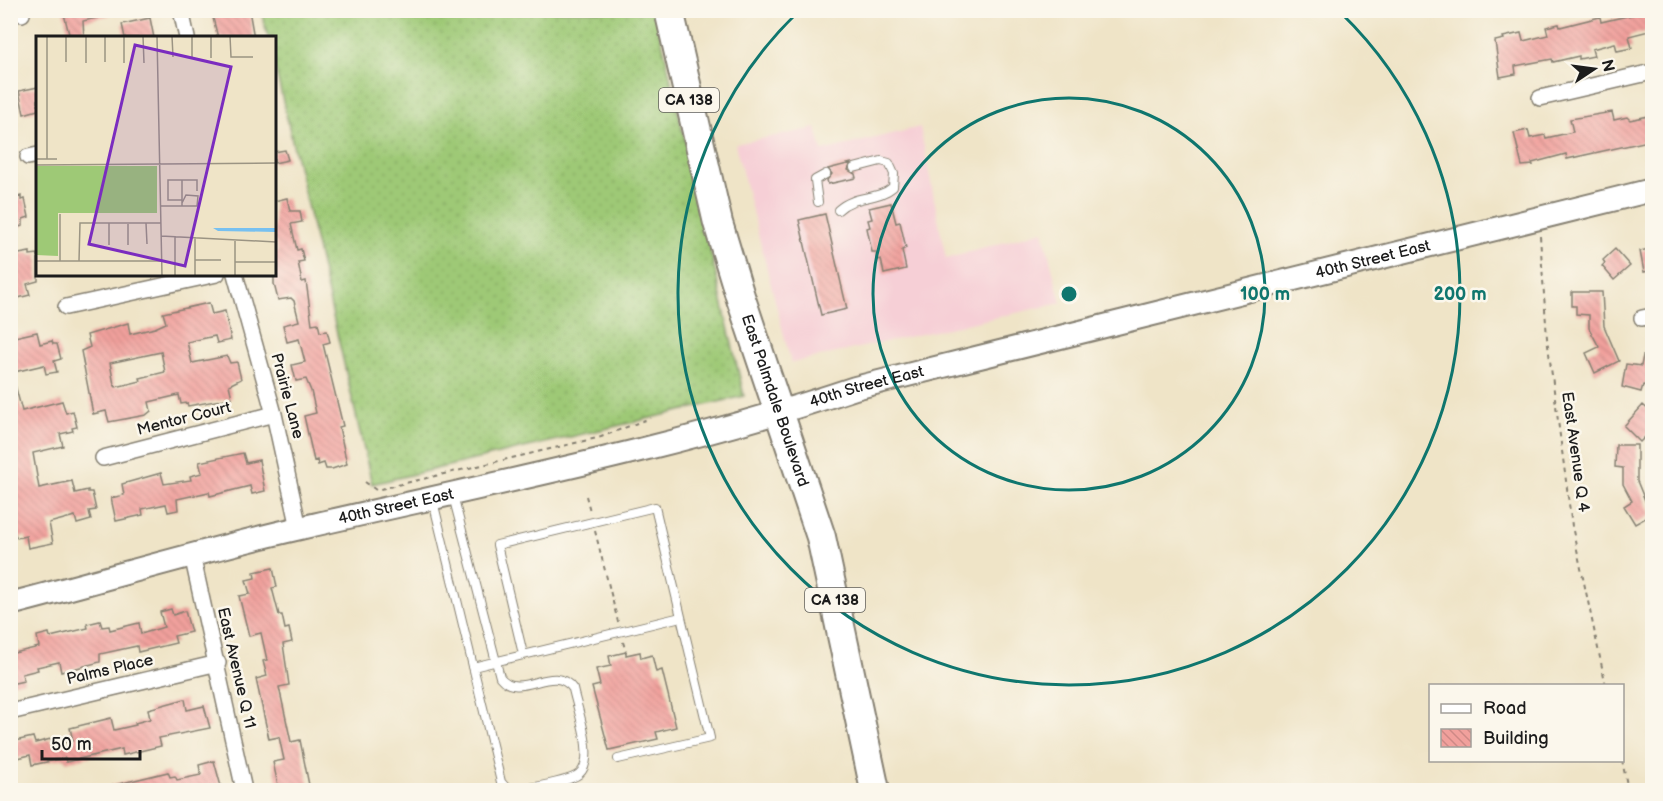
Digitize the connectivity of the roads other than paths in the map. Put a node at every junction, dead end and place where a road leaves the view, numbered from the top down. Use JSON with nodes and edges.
{"nodes":[{"id":1,"x":181,"y":10,"type":"edge"},
{"id":2,"x":669,"y":10,"type":"edge"},
{"id":3,"x":187,"y":36,"type":"edge"},
{"id":4,"x":1653,"y":72,"type":"edge"},
{"id":5,"x":1540,"y":98,"type":"dead end"},
{"id":6,"x":854,"y":168,"type":"dead end"},
{"id":7,"x":826,"y":174,"type":"dead end"},
{"id":8,"x":1653,"y":190,"type":"edge"},
{"id":9,"x":818,"y":202,"type":"dead end"},
{"id":10,"x":838,"y":210,"type":"dead end"},
{"id":11,"x":208,"y":276,"type":"edge"},
{"id":12,"x":236,"y":276,"type":"edge"},
{"id":13,"x":66,"y":308,"type":"dead end"},
{"id":14,"x":781,"y":413,"type":"junction"},
{"id":15,"x":274,"y":414,"type":"junction"},
{"id":16,"x":103,"y":458,"type":"dead end"},
{"id":17,"x":442,"y":497,"type":"junction"},
{"id":18,"x":299,"y":528,"type":"junction"},
{"id":19,"x":192,"y":555,"type":"junction"},
{"id":20,"x":10,"y":604,"type":"edge"},
{"id":21,"x":681,"y":616,"type":"junction"},
{"id":22,"x":523,"y":654,"type":"junction"},
{"id":23,"x":494,"y":661,"type":"junction"},
{"id":24,"x":218,"y":663,"type":"junction"},
{"id":25,"x":473,"y":667,"type":"junction"},
{"id":26,"x":10,"y":712,"type":"edge"},
{"id":27,"x":618,"y":759,"type":"dead end"},
{"id":28,"x":244,"y":790,"type":"edge"},
{"id":29,"x":514,"y":790,"type":"edge"},
{"id":30,"x":520,"y":790,"type":"edge"},
{"id":31,"x":875,"y":790,"type":"edge"}],
"edges":[{"from":1,"to":3,"type":"street"},
{"from":2,"to":14,"type":"highway","name":"East Palmdale Boulevard","number":"CA 138"},
{"from":4,"to":5,"type":"street"},
{"from":6,"to":10,"type":"lane"},
{"from":7,"to":9,"type":"lane"},
{"from":8,"to":14,"type":"main road","name":"40th Street East"},
{"from":11,"to":13,"type":"street"},
{"from":12,"to":15,"type":"street","name":"Prairie Lane"},
{"from":14,"to":17,"type":"main road","name":"40th Street East"},
{"from":14,"to":31,"type":"highway","name":"East Palmdale Boulevard","number":"CA 138"},
{"from":15,"to":16,"type":"street","name":"Mentor Court"},
{"from":15,"to":18,"type":"street","name":"Prairie Lane"},
{"from":17,"to":18,"type":"main road","name":"40th Street East"},
{"from":17,"to":23,"type":"lane"},
{"from":17,"to":25,"type":"lane"},
{"from":18,"to":19,"type":"main road","name":"40th Street East"},
{"from":19,"to":20,"type":"main road","name":"40th Street East"},
{"from":19,"to":24,"type":"street","name":"East Avenue Q 11"},
{"from":21,"to":22,"type":"lane"},
{"from":21,"to":22,"type":"lane"},
{"from":21,"to":27,"type":"lane"},
{"from":22,"to":23,"type":"lane"},
{"from":23,"to":25,"type":"lane"},
{"from":23,"to":30,"type":"lane"},
{"from":24,"to":26,"type":"street","name":"Palms Place"},
{"from":24,"to":28,"type":"street","name":"East Avenue Q 11"},
{"from":25,"to":29,"type":"lane"}]}
